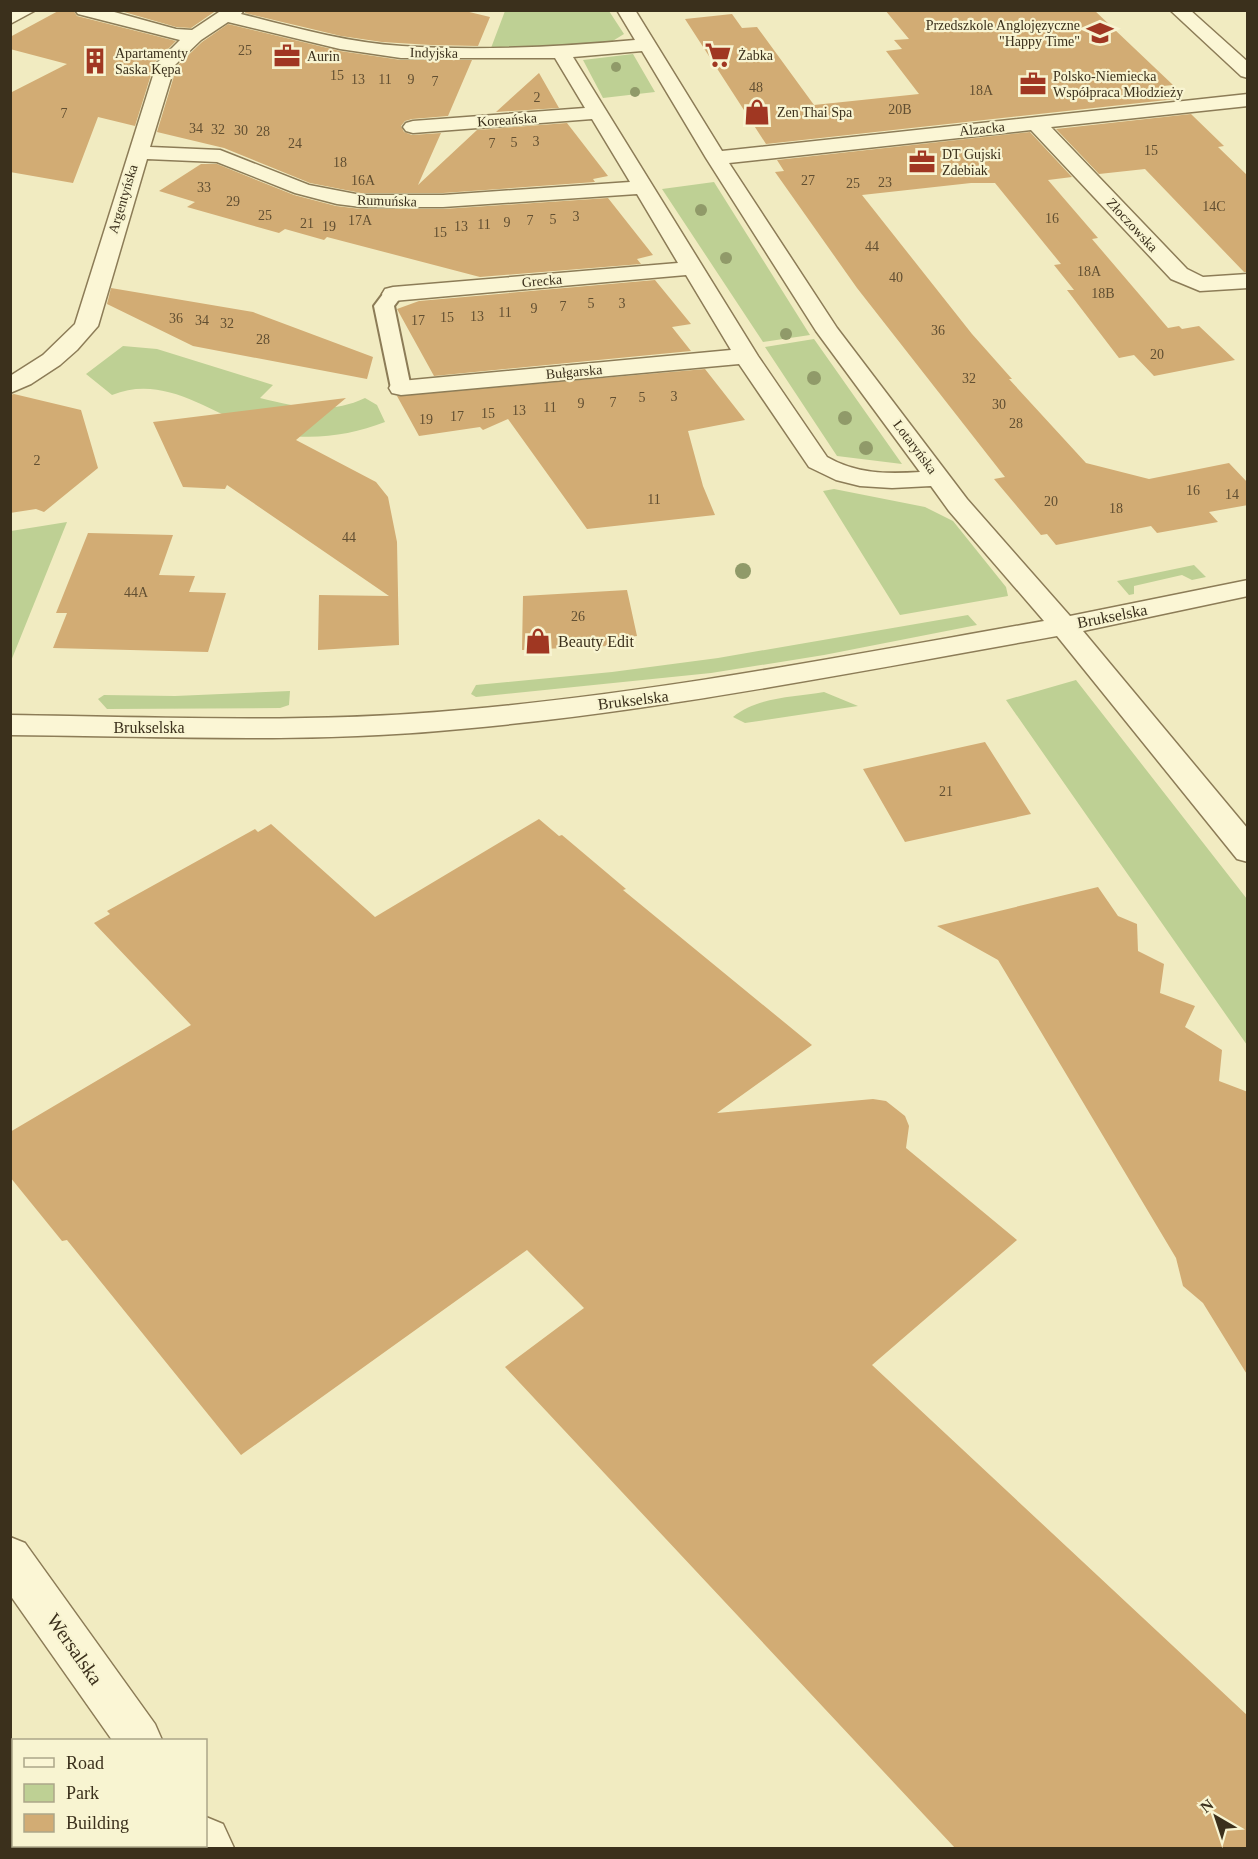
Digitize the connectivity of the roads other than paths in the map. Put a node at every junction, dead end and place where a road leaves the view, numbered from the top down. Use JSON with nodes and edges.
{"nodes":[{"id":1,"x":27,"y":10,"type":"edge"},
{"id":2,"x":84,"y":10,"type":"edge"},
{"id":3,"x":626,"y":10,"type":"edge"},
{"id":4,"x":1179,"y":10,"type":"edge"},
{"id":5,"x":230,"y":13,"type":"edge"},
{"id":6,"x":10,"y":19,"type":"edge"},
{"id":7,"x":195,"y":36,"type":"junction"},
{"id":8,"x":647,"y":45,"type":"junction"},
{"id":9,"x":561,"y":52,"type":"junction"},
{"id":10,"x":1248,"y":72,"type":"edge"},
{"id":11,"x":1248,"y":100,"type":"edge"},
{"id":12,"x":600,"y":113,"type":"junction"},
{"id":13,"x":1036,"y":123,"type":"junction"},
{"id":14,"x":413,"y":127,"type":"dead end"},
{"id":15,"x":137,"y":153,"type":"junction"},
{"id":16,"x":716,"y":158,"type":"junction"},
{"id":17,"x":645,"y":187,"type":"junction"},
{"id":18,"x":692,"y":268,"type":"junction"},
{"id":19,"x":1248,"y":281,"type":"edge"},
{"id":20,"x":393,"y":294,"type":"joint"},
{"id":21,"x":746,"y":356,"type":"junction"},
{"id":22,"x":10,"y":386,"type":"edge"},
{"id":23,"x":400,"y":388,"type":"joint"},
{"id":24,"x":938,"y":478,"type":"junction"},
{"id":25,"x":1248,"y":588,"type":"edge"},
{"id":26,"x":1064,"y":626,"type":"junction"},
{"id":27,"x":10,"y":725,"type":"edge"},
{"id":28,"x":1248,"y":851,"type":"edge"},
{"id":29,"x":10,"y":1558,"type":"edge"},
{"id":30,"x":138,"y":1739,"type":"edge"}],
"edges":[{"from":1,"to":6,"type":"street"},
{"from":2,"to":7,"type":"street"},
{"from":3,"to":8,"type":"street","name":"Lotaryńska"},
{"from":4,"to":10,"type":"street"},
{"from":5,"to":7,"type":"street","name":"Argentyńska"},
{"from":5,"to":9,"type":"street","name":"Indyjska"},
{"from":7,"to":15,"type":"street","name":"Argentyńska"},
{"from":8,"to":9,"type":"street","name":"Indyjska"},
{"from":8,"to":16,"type":"street","name":"Lotaryńska"},
{"from":9,"to":12,"type":"street"},
{"from":11,"to":13,"type":"street","name":"Alzacka"},
{"from":12,"to":14,"type":"street","name":"Koreańska"},
{"from":12,"to":17,"type":"street"},
{"from":13,"to":16,"type":"street","name":"Alzacka"},
{"from":13,"to":19,"type":"street","name":"Złoczowska"},
{"from":15,"to":17,"type":"street","name":"Rumuńska"},
{"from":15,"to":22,"type":"street","name":"Argentyńska"},
{"from":16,"to":24,"type":"street","name":"Lotaryńska"},
{"from":17,"to":18,"type":"street"},
{"from":18,"to":20,"type":"street","name":"Grecka"},
{"from":18,"to":21,"type":"street"},
{"from":20,"to":23,"type":"lane"},
{"from":21,"to":23,"type":"street","name":"Bułgarska"},
{"from":21,"to":24,"type":"street"},
{"from":24,"to":26,"type":"street","name":"Lotaryńska"},
{"from":25,"to":26,"type":"street","name":"Brukselska"},
{"from":26,"to":27,"type":"street","name":"Brukselska"},
{"from":26,"to":28,"type":"street","name":"Lotaryńska"},
{"from":29,"to":30,"type":"street","name":"Wersalska"}]}
